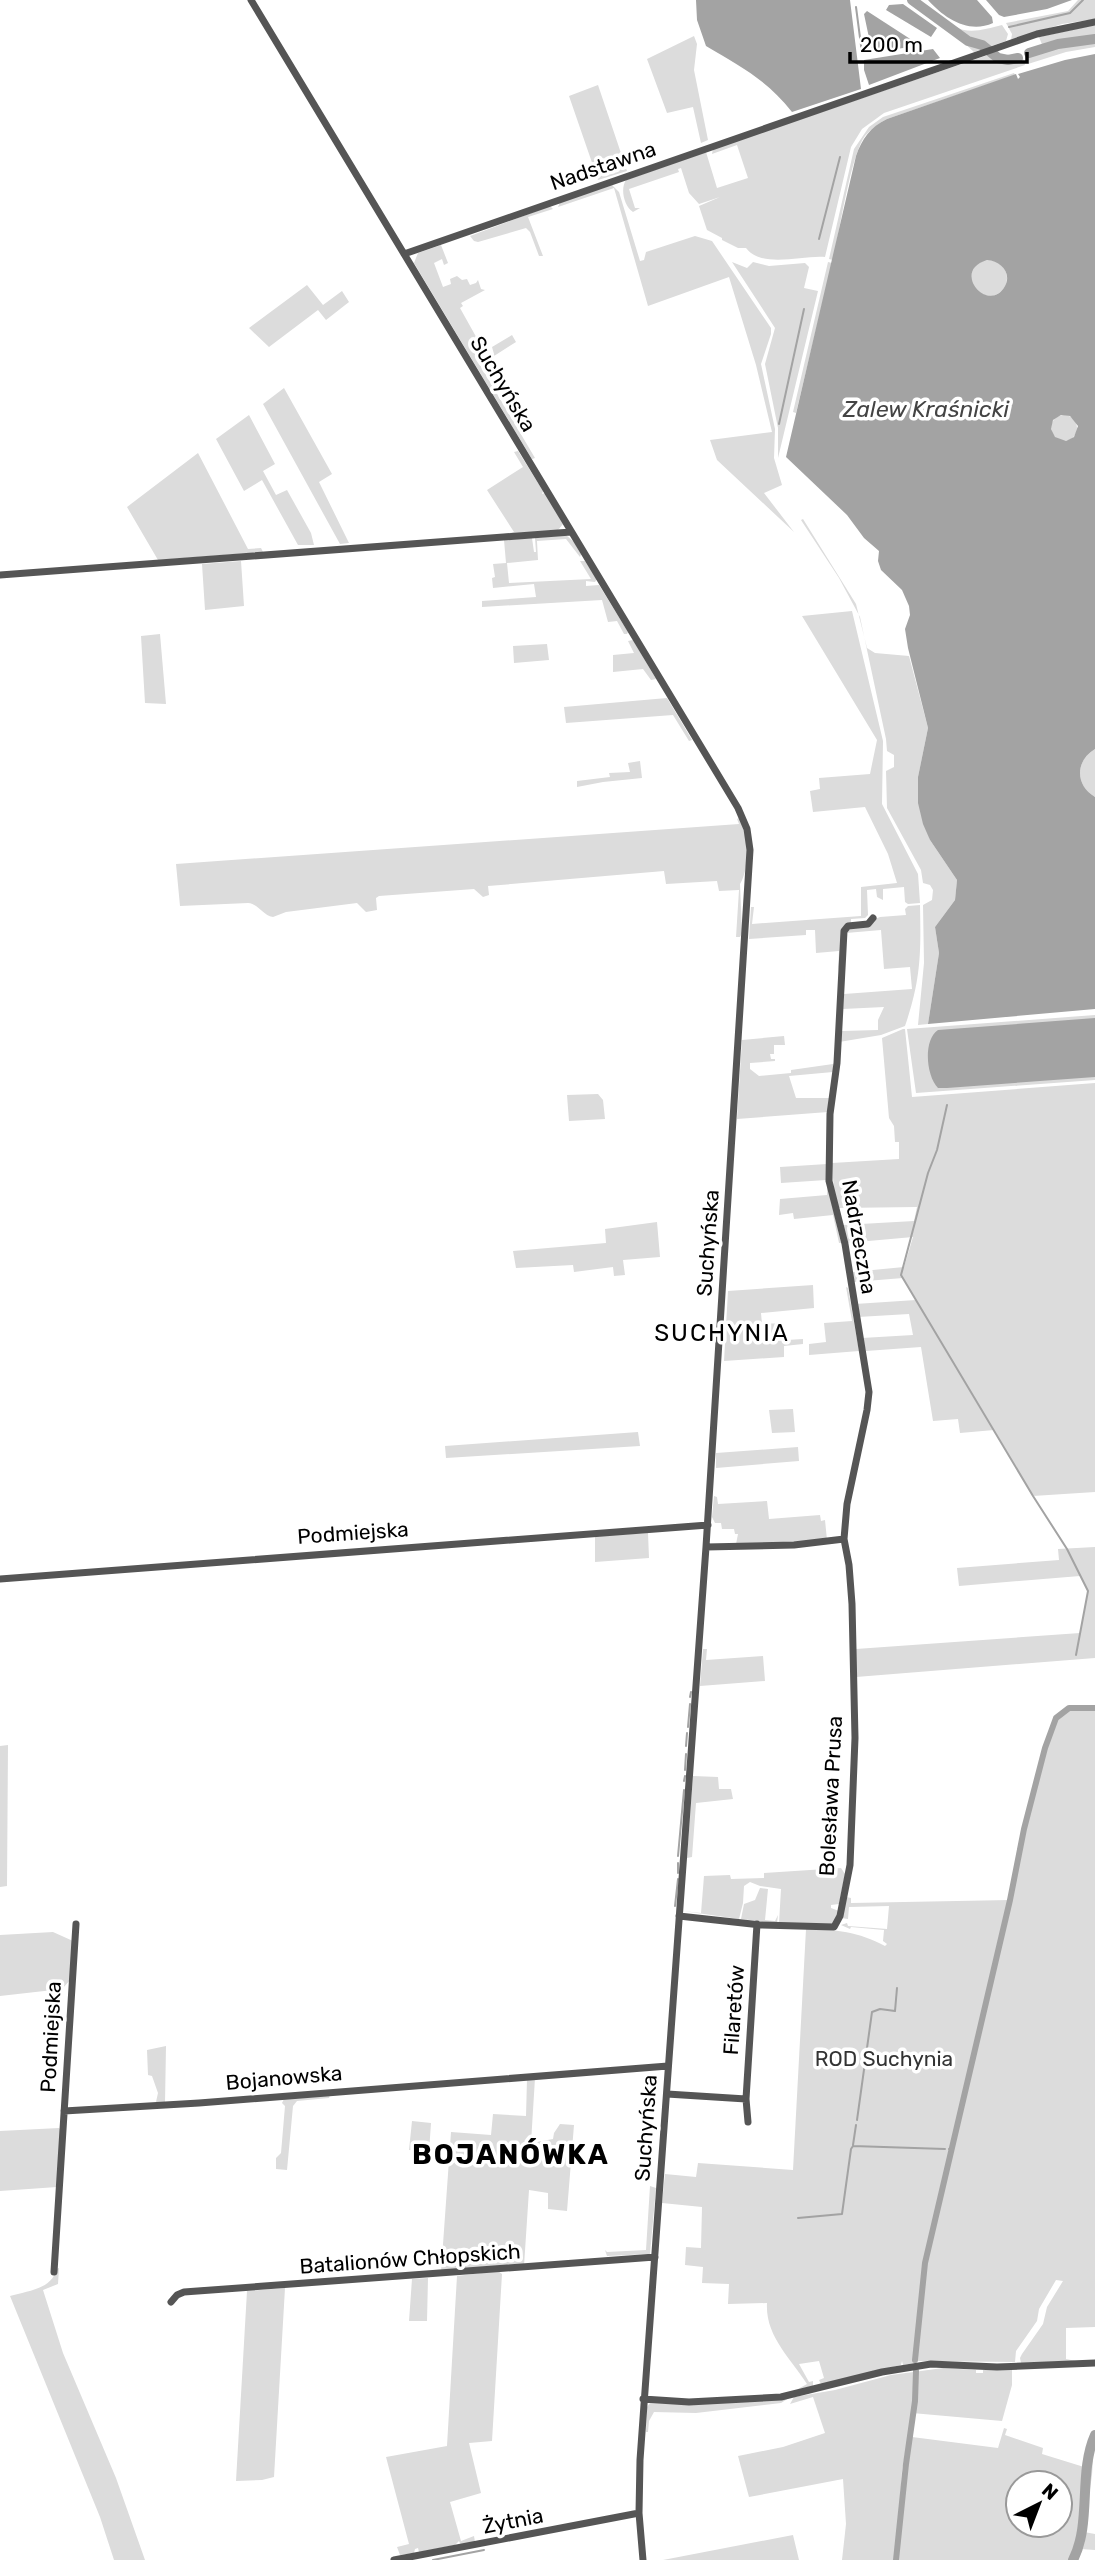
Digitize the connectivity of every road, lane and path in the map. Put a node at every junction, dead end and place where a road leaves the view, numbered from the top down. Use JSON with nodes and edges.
{"nodes":[{"id":1,"x":251,"y":0,"type":"edge"},
{"id":2,"x":1095,"y":22,"type":"edge"},
{"id":3,"x":404,"y":254,"type":"junction"},
{"id":4,"x":571,"y":532,"type":"junction"},
{"id":5,"x":0,"y":575,"type":"edge"},
{"id":6,"x":873,"y":918,"type":"dead end"},
{"id":7,"x":708,"y":1525,"type":"junction"},
{"id":8,"x":844,"y":1539,"type":"junction"},
{"id":9,"x":706,"y":1547,"type":"junction"},
{"id":10,"x":0,"y":1578,"type":"edge"},
{"id":11,"x":853,"y":1678,"type":"joint"},
{"id":12,"x":679,"y":1916,"type":"junction"},
{"id":13,"x":76,"y":1923,"type":"dead end"},
{"id":14,"x":757,"y":1924,"type":"junction"},
{"id":15,"x":667,"y":2066,"type":"junction"},
{"id":16,"x":667,"y":2094,"type":"junction"},
{"id":17,"x":746,"y":2099,"type":"junction"},
{"id":18,"x":65,"y":2111,"type":"junction"},
{"id":19,"x":748,"y":2122,"type":"dead end"},
{"id":20,"x":655,"y":2257,"type":"junction"},
{"id":21,"x":54,"y":2272,"type":"dead end"},
{"id":22,"x":171,"y":2302,"type":"dead end"},
{"id":23,"x":1095,"y":2363,"type":"edge"},
{"id":24,"x":643,"y":2399,"type":"junction"},
{"id":25,"x":639,"y":2513,"type":"junction"},
{"id":26,"x":394,"y":2560,"type":"edge"},
{"id":27,"x":643,"y":2560,"type":"edge"}],
"edges":[{"from":1,"to":3,"type":"street"},
{"from":2,"to":3,"type":"street","name":"Nadstawna"},
{"from":3,"to":4,"type":"street","name":"Suchyńska"},
{"from":4,"to":5,"type":"street"},
{"from":4,"to":7,"type":"street","name":"Suchyńska"},
{"from":6,"to":8,"type":"street","name":"Nadrzeczna"},
{"from":7,"to":9,"type":"street","name":"Suchyńska"},
{"from":7,"to":10,"type":"street","name":"Podmiejska"},
{"from":8,"to":9,"type":"street"},
{"from":8,"to":11,"type":"street","name":"Nadrzeczna"},
{"from":9,"to":12,"type":"street","name":"Suchyńska"},
{"from":11,"to":14,"type":"street","name":"Bolesława Prusa"},
{"from":12,"to":14,"type":"street","name":"Bolesława Prusa"},
{"from":12,"to":15,"type":"street","name":"Suchyńska"},
{"from":13,"to":18,"type":"street","name":"Podmiejska"},
{"from":14,"to":17,"type":"street","name":"Filaretów"},
{"from":15,"to":16,"type":"street","name":"Suchyńska"},
{"from":15,"to":18,"type":"street","name":"Bojanowska"},
{"from":16,"to":17,"type":"street"},
{"from":16,"to":20,"type":"street","name":"Suchyńska"},
{"from":17,"to":19,"type":"street","name":"Filaretów"},
{"from":18,"to":21,"type":"street"},
{"from":20,"to":22,"type":"street","name":"Batalionów Chłopskich"},
{"from":20,"to":24,"type":"street","name":"Suchyńska"},
{"from":23,"to":24,"type":"street"},
{"from":24,"to":25,"type":"street","name":"Suchyńska"},
{"from":25,"to":26,"type":"street","name":"Żytnia"},
{"from":25,"to":27,"type":"street","name":"Suchyńska"}]}
